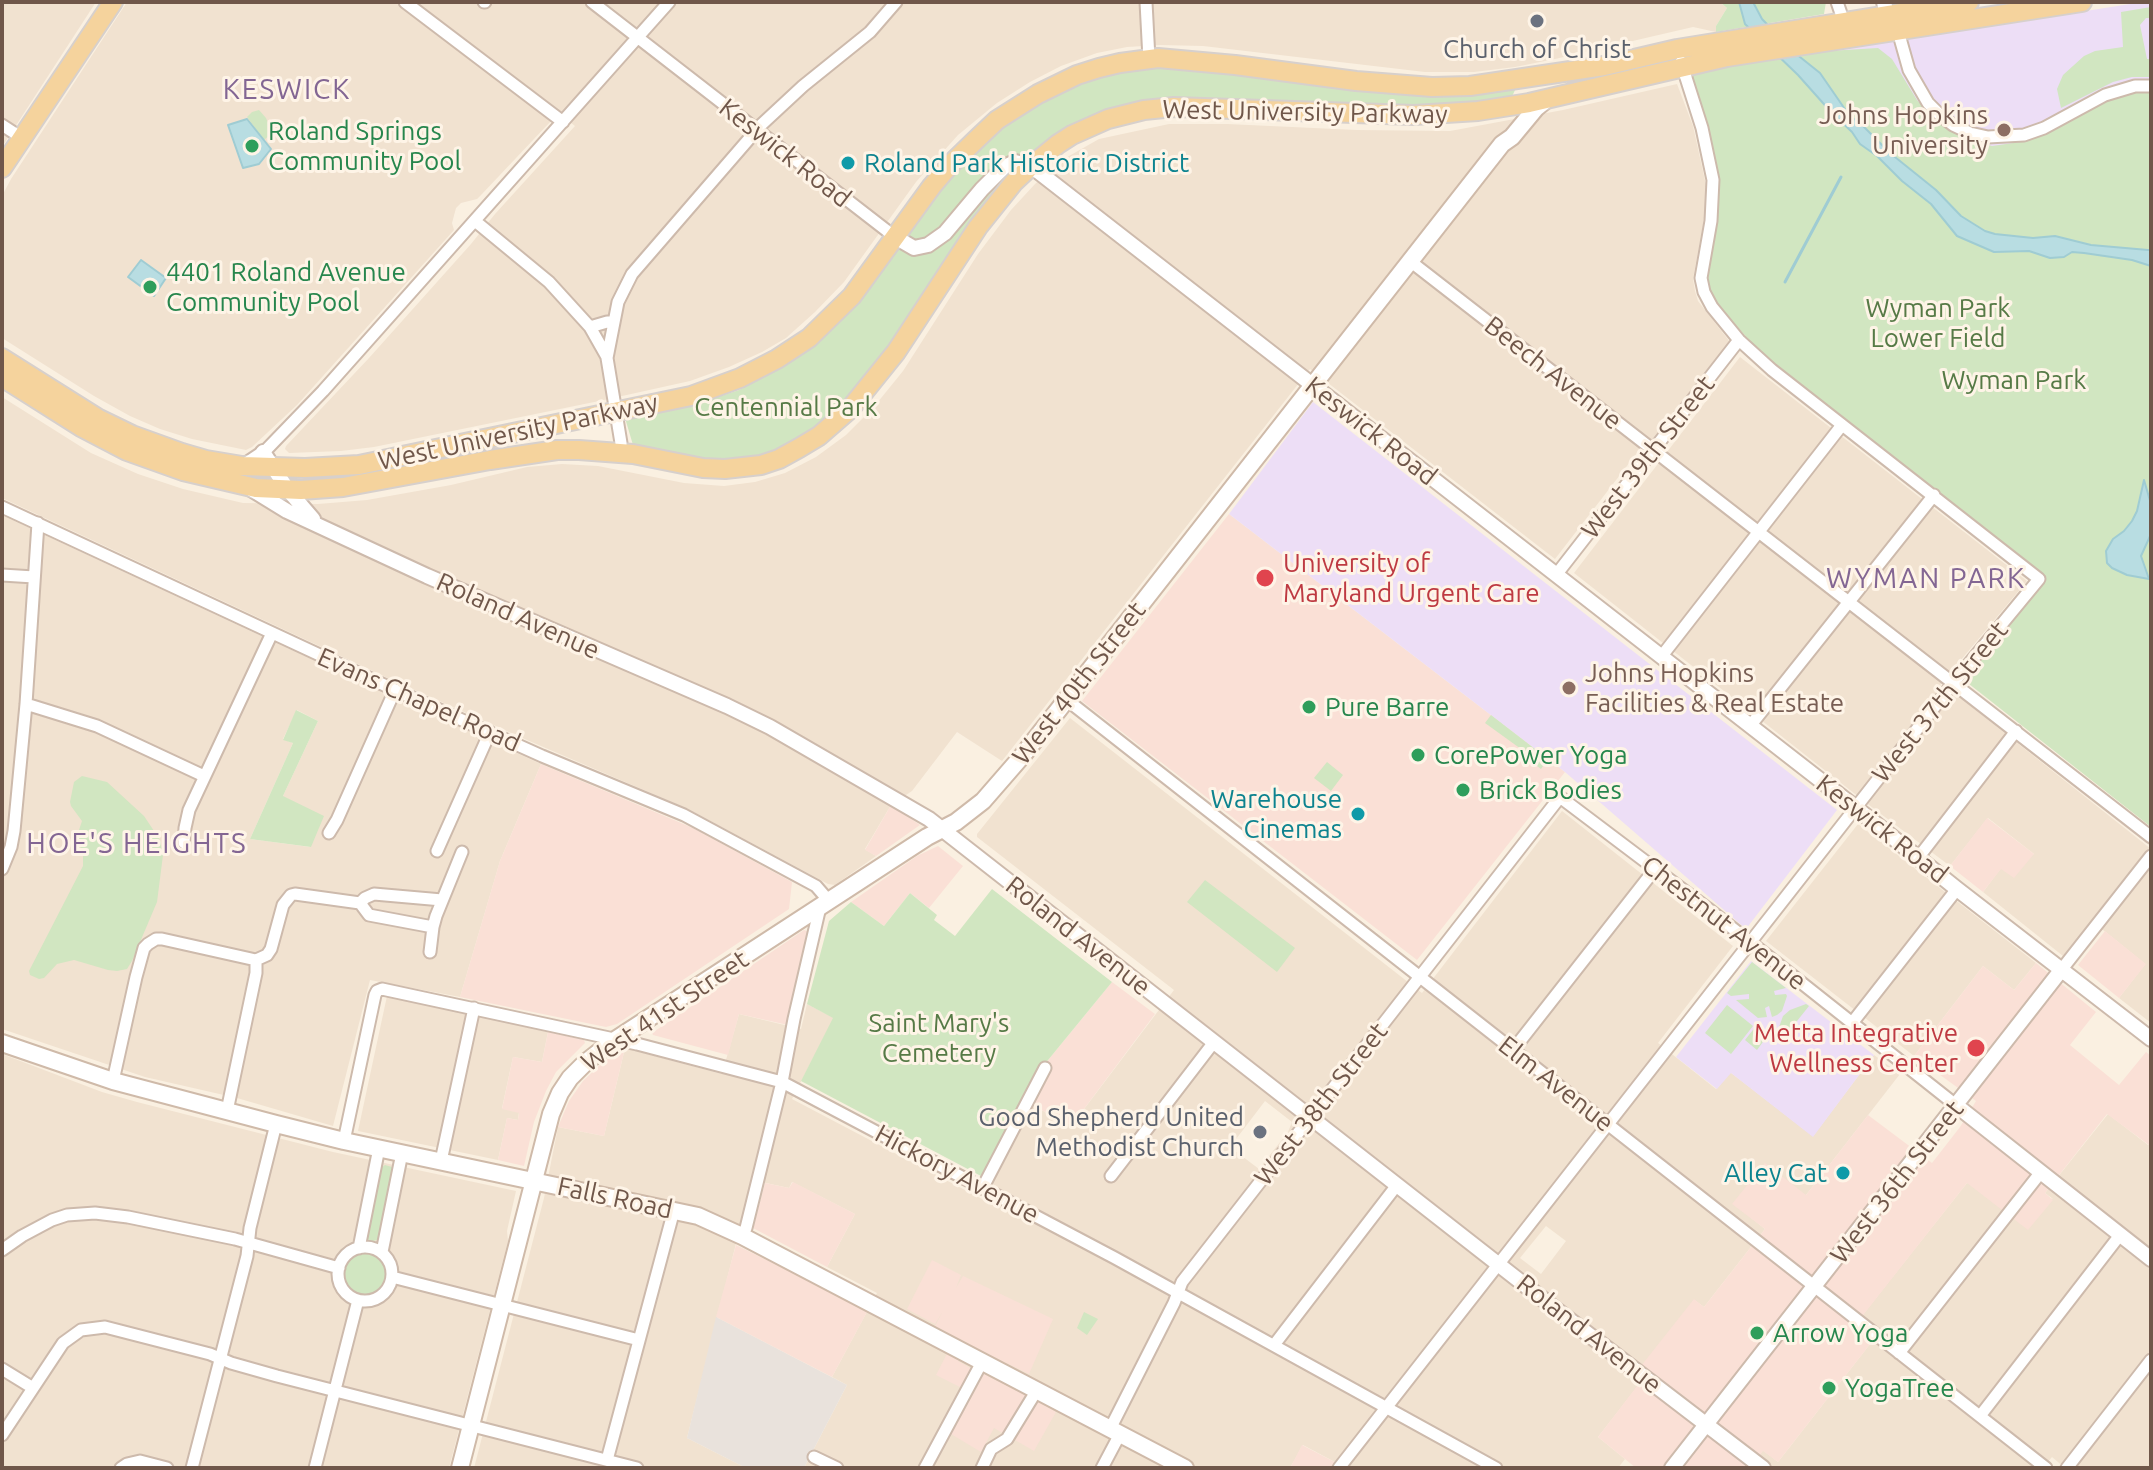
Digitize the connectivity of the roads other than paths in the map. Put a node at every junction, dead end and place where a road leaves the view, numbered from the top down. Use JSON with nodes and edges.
{"nodes":[{"id":1,"x":113,"y":2,"type":"edge"},
{"id":2,"x":405,"y":2,"type":"edge"},
{"id":3,"x":592,"y":2,"type":"edge"},
{"id":4,"x":669,"y":2,"type":"edge"},
{"id":5,"x":896,"y":2,"type":"edge"},
{"id":6,"x":1146,"y":2,"type":"edge"},
{"id":7,"x":1837,"y":2,"type":"edge"},
{"id":8,"x":1969,"y":2,"type":"edge"},
{"id":9,"x":2082,"y":2,"type":"edge"},
{"id":10,"x":1896,"y":12,"type":"edge"},
{"id":11,"x":1846,"y":30,"type":"junction"},
{"id":12,"x":636,"y":38,"type":"junction"},
{"id":13,"x":1149,"y":59,"type":"junction"},
{"id":14,"x":1682,"y":65,"type":"junction"},
{"id":15,"x":1604,"y":66,"type":"junction"},
{"id":16,"x":2151,"y":86,"type":"edge"},
{"id":17,"x":1538,"y":101,"type":"junction"},
{"id":18,"x":563,"y":122,"type":"junction"},
{"id":19,"x":2,"y":125,"type":"edge"},
{"id":20,"x":756,"y":130,"type":"junction"},
{"id":21,"x":22,"y":138,"type":"junction"},
{"id":22,"x":1031,"y":166,"type":"junction"},
{"id":23,"x":4,"y":167,"type":"edge"},
{"id":24,"x":475,"y":221,"type":"junction"},
{"id":25,"x":895,"y":237,"type":"junction"},
{"id":26,"x":1410,"y":261,"type":"junction"},
{"id":27,"x":614,"y":322,"type":"junction"},
{"id":28,"x":590,"y":327,"type":"junction"},
{"id":29,"x":1739,"y":340,"type":"junction"},
{"id":30,"x":2,"y":358,"type":"edge"},
{"id":31,"x":607,"y":358,"type":"junction"},
{"id":32,"x":2,"y":377,"type":"edge"},
{"id":33,"x":1313,"y":385,"type":"junction"},
{"id":34,"x":616,"y":413,"type":"junction"},
{"id":35,"x":1842,"y":425,"type":"junction"},
{"id":36,"x":1653,"y":451,"type":"junction"},
{"id":37,"x":621,"y":453,"type":"junction"},
{"id":38,"x":268,"y":460,"type":"junction"},
{"id":39,"x":242,"y":479,"type":"junction"},
{"id":40,"x":288,"y":490,"type":"junction"},
{"id":41,"x":1934,"y":495,"type":"junction"},
{"id":42,"x":2,"y":507,"type":"edge"},
{"id":43,"x":38,"y":523,"type":"junction"},
{"id":44,"x":319,"y":525,"type":"junction"},
{"id":45,"x":1759,"y":532,"type":"junction"},
{"id":46,"x":2,"y":575,"type":"edge"},
{"id":47,"x":1556,"y":575,"type":"junction"},
{"id":48,"x":34,"y":577,"type":"junction"},
{"id":49,"x":1848,"y":601,"type":"junction"},
{"id":50,"x":272,"y":633,"type":"junction"},
{"id":51,"x":1661,"y":657,"type":"junction"},
{"id":52,"x":1954,"y":682,"type":"junction"},
{"id":53,"x":395,"y":690,"type":"junction"},
{"id":54,"x":1067,"y":700,"type":"junction"},
{"id":55,"x":26,"y":704,"type":"junction"},
{"id":56,"x":1750,"y":726,"type":"junction"},
{"id":57,"x":2016,"y":731,"type":"junction"},
{"id":58,"x":490,"y":732,"type":"junction"},
{"id":59,"x":204,"y":776,"type":"junction"},
{"id":60,"x":1560,"y":797,"type":"joint"},
{"id":61,"x":1856,"y":808,"type":"junction"},
{"id":62,"x":942,"y":830,"type":"junction"},
{"id":63,"x":329,"y":833,"type":"dead end"},
{"id":64,"x":2151,"y":837,"type":"edge"},
{"id":65,"x":184,"y":843,"type":"dead end"},
{"id":66,"x":437,"y":851,"type":"dead end"},
{"id":67,"x":462,"y":852,"type":"dead end"},
{"id":68,"x":2151,"y":856,"type":"edge"},
{"id":69,"x":1918,"y":858,"type":"junction"},
{"id":70,"x":2,"y":869,"type":"edge"},
{"id":71,"x":1655,"y":869,"type":"junction"},
{"id":72,"x":1957,"y":889,"type":"junction"},
{"id":73,"x":442,"y":900,"type":"junction"},
{"id":74,"x":360,"y":903,"type":"junction"},
{"id":75,"x":824,"y":904,"type":"junction"},
{"id":76,"x":433,"y":927,"type":"junction"},
{"id":77,"x":1750,"y":943,"type":"junction"},
{"id":78,"x":430,"y":952,"type":"dead end"},
{"id":79,"x":256,"y":960,"type":"junction"},
{"id":80,"x":2062,"y":969,"type":"junction"},
{"id":81,"x":1420,"y":977,"type":"junction"},
{"id":82,"x":474,"y":1008,"type":"junction"},
{"id":83,"x":1852,"y":1023,"type":"junction"},
{"id":84,"x":2151,"y":1039,"type":"edge"},
{"id":85,"x":616,"y":1040,"type":"junction"},
{"id":86,"x":1214,"y":1042,"type":"junction"},
{"id":87,"x":2,"y":1043,"type":"edge"},
{"id":88,"x":1513,"y":1050,"type":"junction"},
{"id":89,"x":1045,"y":1068,"type":"dead end"},
{"id":90,"x":113,"y":1081,"type":"junction"},
{"id":91,"x":782,"y":1082,"type":"junction"},
{"id":92,"x":1957,"y":1106,"type":"junction"},
{"id":93,"x":227,"y":1111,"type":"junction"},
{"id":94,"x":1311,"y":1117,"type":"junction"},
{"id":95,"x":276,"y":1124,"type":"junction"},
{"id":96,"x":1608,"y":1125,"type":"junction"},
{"id":97,"x":344,"y":1141,"type":"junction"},
{"id":98,"x":379,"y":1148,"type":"junction"},
{"id":99,"x":402,"y":1153,"type":"junction"},
{"id":100,"x":441,"y":1161,"type":"junction"},
{"id":101,"x":2041,"y":1172,"type":"junction"},
{"id":102,"x":1111,"y":1176,"type":"dead end"},
{"id":103,"x":534,"y":1181,"type":"junction"},
{"id":104,"x":1397,"y":1185,"type":"junction"},
{"id":105,"x":983,"y":1187,"type":"junction"},
{"id":106,"x":674,"y":1210,"type":"junction"},
{"id":107,"x":2120,"y":1235,"type":"junction"},
{"id":108,"x":742,"y":1236,"type":"junction"},
{"id":109,"x":4,"y":1243,"type":"edge"},
{"id":110,"x":248,"y":1243,"type":"junction"},
{"id":111,"x":359,"y":1248,"type":"junction"},
{"id":112,"x":382,"y":1252,"type":"junction"},
{"id":113,"x":2151,"y":1259,"type":"edge"},
{"id":114,"x":1499,"y":1264,"type":"junction"},
{"id":115,"x":339,"y":1268,"type":"junction"},
{"id":116,"x":392,"y":1277,"type":"junction"},
{"id":117,"x":1815,"y":1287,"type":"junction"},
{"id":118,"x":1178,"y":1292,"type":"junction"},
{"id":119,"x":358,"y":1300,"type":"junction"},
{"id":120,"x":502,"y":1305,"type":"junction"},
{"id":121,"x":639,"y":1340,"type":"junction"},
{"id":122,"x":1274,"y":1345,"type":"junction"},
{"id":123,"x":1899,"y":1353,"type":"junction"},
{"id":124,"x":220,"y":1359,"type":"junction"},
{"id":125,"x":2151,"y":1360,"type":"edge"},
{"id":126,"x":982,"y":1362,"type":"junction"},
{"id":127,"x":2,"y":1369,"type":"edge"},
{"id":128,"x":33,"y":1388,"type":"junction"},
{"id":129,"x":335,"y":1390,"type":"junction"},
{"id":130,"x":1037,"y":1390,"type":"junction"},
{"id":131,"x":1386,"y":1408,"type":"junction"},
{"id":132,"x":1980,"y":1416,"type":"junction"},
{"id":133,"x":1707,"y":1424,"type":"junction"},
{"id":134,"x":471,"y":1425,"type":"junction"},
{"id":135,"x":1115,"y":1431,"type":"junction"},
{"id":136,"x":2,"y":1435,"type":"edge"},
{"id":137,"x":814,"y":1457,"type":"dead end"},
{"id":138,"x":607,"y":1460,"type":"junction"},
{"id":139,"x":121,"y":1468,"type":"edge"},
{"id":140,"x":167,"y":1468,"type":"edge"},
{"id":141,"x":192,"y":1468,"type":"edge"},
{"id":142,"x":315,"y":1468,"type":"edge"},
{"id":143,"x":460,"y":1468,"type":"edge"},
{"id":144,"x":637,"y":1468,"type":"edge"},
{"id":145,"x":837,"y":1468,"type":"edge"},
{"id":146,"x":925,"y":1468,"type":"edge"},
{"id":147,"x":982,"y":1468,"type":"edge"},
{"id":148,"x":1102,"y":1468,"type":"edge"},
{"id":149,"x":1185,"y":1468,"type":"edge"},
{"id":150,"x":1339,"y":1468,"type":"edge"},
{"id":151,"x":1496,"y":1468,"type":"edge"},
{"id":152,"x":1672,"y":1468,"type":"edge"},
{"id":153,"x":1763,"y":1468,"type":"edge"},
{"id":154,"x":2046,"y":1468,"type":"edge"},
{"id":155,"x":2067,"y":1468,"type":"edge"}],
"edges":[{"from":1,"to":21,"type":"main road"},
{"from":2,"to":18,"type":"street"},
{"from":3,"to":12,"type":"street","name":"Keswick Road"},
{"from":4,"to":12,"type":"street"},
{"from":5,"to":20,"type":"street"},
{"from":6,"to":13,"type":"street"},
{"from":7,"to":11,"type":"street"},
{"from":8,"to":10,"type":"main road","name":"West University Parkway"},
{"from":9,"to":10,"type":"main road","name":"West University Parkway"},
{"from":10,"to":11,"type":"main road","name":"West University Parkway"},
{"from":10,"to":16,"type":"street"},
{"from":11,"to":14,"type":"main road","name":"West University Parkway"},
{"from":12,"to":18,"type":"street"},
{"from":12,"to":20,"type":"street","name":"Keswick Road"},
{"from":13,"to":15,"type":"main road","name":"West University Parkway"},
{"from":13,"to":25,"type":"main road","name":"West University Parkway"},
{"from":14,"to":15,"type":"main road","name":"West University Parkway"},
{"from":14,"to":17,"type":"main road","name":"West University Parkway"},
{"from":14,"to":29,"type":"street"},
{"from":15,"to":17,"type":"main road"},
{"from":17,"to":22,"type":"main road","name":"West University Parkway"},
{"from":17,"to":26,"type":"main road","name":"West 40th Street"},
{"from":18,"to":24,"type":"street"},
{"from":19,"to":21,"type":"street"},
{"from":20,"to":25,"type":"street","name":"Keswick Road"},
{"from":20,"to":27,"type":"street"},
{"from":21,"to":23,"type":"main road"},
{"from":22,"to":25,"type":"street","name":"Keswick Road"},
{"from":22,"to":33,"type":"street","name":"Keswick Road"},
{"from":22,"to":37,"type":"main road","name":"West University Parkway"},
{"from":24,"to":28,"type":"street"},
{"from":24,"to":38,"type":"street"},
{"from":25,"to":34,"type":"main road","name":"West University Parkway"},
{"from":26,"to":33,"type":"main road","name":"West 40th Street"},
{"from":26,"to":36,"type":"street","name":"Beech Avenue"},
{"from":27,"to":28,"type":"street"},
{"from":27,"to":31,"type":"street"},
{"from":28,"to":31,"type":"street"},
{"from":29,"to":35,"type":"street"},
{"from":29,"to":36,"type":"street","name":"West 39th Street"},
{"from":30,"to":39,"type":"main road","name":"Roland Avenue"},
{"from":31,"to":34,"type":"street"},
{"from":32,"to":39,"type":"main road","name":"Roland Avenue"},
{"from":33,"to":47,"type":"street","name":"Keswick Road"},
{"from":33,"to":54,"type":"main road","name":"West 40th Street"},
{"from":34,"to":37,"type":"street"},
{"from":34,"to":38,"type":"main road","name":"West University Parkway"},
{"from":35,"to":41,"type":"street"},
{"from":35,"to":45,"type":"street"},
{"from":36,"to":45,"type":"street","name":"Beech Avenue"},
{"from":36,"to":47,"type":"street","name":"West 39th Street"},
{"from":37,"to":40,"type":"main road","name":"West University Parkway"},
{"from":38,"to":39,"type":"main road","name":"Roland Avenue"},
{"from":38,"to":40,"type":"street","name":"Roland Avenue"},
{"from":39,"to":40,"type":"main road","name":"West University Parkway"},
{"from":39,"to":44,"type":"street","name":"Roland Avenue"},
{"from":40,"to":44,"type":"street","name":"Roland Avenue"},
{"from":41,"to":49,"type":"street"},
{"from":41,"to":52,"type":"street","name":"West 37th Street"},
{"from":42,"to":43,"type":"street","name":"Evans Chapel Road"},
{"from":43,"to":48,"type":"street"},
{"from":43,"to":50,"type":"street","name":"Evans Chapel Road"},
{"from":44,"to":62,"type":"street","name":"Roland Avenue"},
{"from":45,"to":49,"type":"street","name":"Beech Avenue"},
{"from":45,"to":51,"type":"street"},
{"from":46,"to":48,"type":"street"},
{"from":47,"to":51,"type":"street","name":"Keswick Road"},
{"from":48,"to":55,"type":"street"},
{"from":49,"to":52,"type":"street","name":"Beech Avenue"},
{"from":49,"to":56,"type":"street"},
{"from":50,"to":53,"type":"street","name":"Evans Chapel Road"},
{"from":50,"to":59,"type":"street"},
{"from":51,"to":56,"type":"street","name":"Keswick Road"},
{"from":52,"to":57,"type":"street","name":"Beech Avenue"},
{"from":52,"to":61,"type":"street","name":"West 37th Street"},
{"from":53,"to":58,"type":"street","name":"Evans Chapel Road"},
{"from":53,"to":63,"type":"street"},
{"from":54,"to":62,"type":"main road","name":"West 40th Street"},
{"from":54,"to":81,"type":"street","name":"Elm Avenue"},
{"from":55,"to":59,"type":"street"},
{"from":55,"to":70,"type":"street"},
{"from":56,"to":61,"type":"street","name":"Keswick Road"},
{"from":57,"to":64,"type":"street","name":"Beech Avenue"},
{"from":57,"to":69,"type":"street"},
{"from":58,"to":66,"type":"street"},
{"from":58,"to":75,"type":"street","name":"Evans Chapel Road"},
{"from":59,"to":65,"type":"street"},
{"from":60,"to":71,"type":"street","name":"Chestnut Avenue"},
{"from":60,"to":81,"type":"street","name":"West 38th Street"},
{"from":61,"to":69,"type":"street","name":"Keswick Road"},
{"from":61,"to":77,"type":"street","name":"West 37th Street"},
{"from":62,"to":75,"type":"main road","name":"West 40th Street"},
{"from":62,"to":86,"type":"street","name":"Roland Avenue"},
{"from":67,"to":73,"type":"street"},
{"from":68,"to":80,"type":"street","name":"West 36th Street"},
{"from":69,"to":72,"type":"street","name":"Keswick Road"},
{"from":71,"to":77,"type":"street","name":"Chestnut Avenue"},
{"from":71,"to":88,"type":"street"},
{"from":72,"to":80,"type":"street","name":"Keswick Road"},
{"from":72,"to":83,"type":"street"},
{"from":73,"to":74,"type":"street"},
{"from":73,"to":76,"type":"street"},
{"from":74,"to":76,"type":"street"},
{"from":74,"to":79,"type":"street"},
{"from":75,"to":85,"type":"main road","name":"West 41st Street"},
{"from":75,"to":91,"type":"street"},
{"from":76,"to":78,"type":"street"},
{"from":77,"to":83,"type":"street","name":"Chestnut Avenue"},
{"from":77,"to":96,"type":"street","name":"West 37th Street"},
{"from":79,"to":90,"type":"street"},
{"from":79,"to":93,"type":"street"},
{"from":80,"to":84,"type":"street","name":"Keswick Road"},
{"from":80,"to":92,"type":"street","name":"West 36th Street"},
{"from":81,"to":88,"type":"street","name":"Elm Avenue"},
{"from":81,"to":94,"type":"street","name":"West 38th Street"},
{"from":82,"to":85,"type":"street","name":"Hickory Avenue"},
{"from":82,"to":97,"type":"street","name":"Hickory Avenue"},
{"from":82,"to":100,"type":"street"},
{"from":83,"to":92,"type":"street","name":"Chestnut Avenue"},
{"from":85,"to":91,"type":"street","name":"Hickory Avenue"},
{"from":85,"to":103,"type":"main road","name":"West 41st Street"},
{"from":86,"to":94,"type":"street","name":"Roland Avenue"},
{"from":86,"to":102,"type":"street"},
{"from":87,"to":90,"type":"main road","name":"Falls Road"},
{"from":88,"to":96,"type":"street","name":"Elm Avenue"},
{"from":89,"to":105,"type":"street"},
{"from":90,"to":93,"type":"main road","name":"Falls Road"},
{"from":91,"to":105,"type":"street","name":"Hickory Avenue"},
{"from":91,"to":108,"type":"street"},
{"from":92,"to":101,"type":"street","name":"Chestnut Avenue"},
{"from":92,"to":117,"type":"street","name":"West 36th Street"},
{"from":93,"to":95,"type":"main road","name":"Falls Road"},
{"from":94,"to":104,"type":"street","name":"Roland Avenue"},
{"from":94,"to":118,"type":"street","name":"West 38th Street"},
{"from":95,"to":97,"type":"main road","name":"Falls Road"},
{"from":95,"to":110,"type":"street"},
{"from":96,"to":114,"type":"street","name":"West 37th Street"},
{"from":96,"to":117,"type":"street","name":"Elm Avenue"},
{"from":97,"to":98,"type":"main road","name":"Falls Road"},
{"from":98,"to":99,"type":"main road","name":"Falls Road"},
{"from":98,"to":111,"type":"street"},
{"from":99,"to":100,"type":"main road","name":"Falls Road"},
{"from":99,"to":112,"type":"street"},
{"from":100,"to":103,"type":"main road","name":"Falls Road"},
{"from":101,"to":107,"type":"street","name":"Chestnut Avenue"},
{"from":101,"to":123,"type":"street"},
{"from":103,"to":106,"type":"main road","name":"Falls Road"},
{"from":103,"to":120,"type":"main road","name":"West 41st Street"},
{"from":104,"to":114,"type":"street","name":"Roland Avenue"},
{"from":104,"to":122,"type":"street"},
{"from":105,"to":118,"type":"street","name":"Hickory Avenue"},
{"from":106,"to":108,"type":"main road","name":"Falls Road"},
{"from":106,"to":121,"type":"street"},
{"from":107,"to":113,"type":"street","name":"Chestnut Avenue"},
{"from":107,"to":132,"type":"street"},
{"from":108,"to":126,"type":"main road","name":"Falls Road"},
{"from":109,"to":110,"type":"street"},
{"from":110,"to":115,"type":"street"},
{"from":110,"to":124,"type":"street"},
{"from":111,"to":112,"type":"street"},
{"from":111,"to":115,"type":"street"},
{"from":112,"to":116,"type":"street"},
{"from":114,"to":131,"type":"street","name":"West 37th Street"},
{"from":114,"to":133,"type":"street","name":"Roland Avenue"},
{"from":115,"to":119,"type":"street"},
{"from":116,"to":119,"type":"street"},
{"from":116,"to":120,"type":"street"},
{"from":117,"to":123,"type":"street","name":"Elm Avenue"},
{"from":117,"to":133,"type":"street","name":"West 36th Street"},
{"from":118,"to":122,"type":"street","name":"Hickory Avenue"},
{"from":118,"to":135,"type":"street","name":"West 38th Street"},
{"from":119,"to":129,"type":"street"},
{"from":120,"to":121,"type":"street"},
{"from":120,"to":134,"type":"main road","name":"West 41st Street"},
{"from":121,"to":138,"type":"street"},
{"from":122,"to":131,"type":"street","name":"Hickory Avenue"},
{"from":123,"to":132,"type":"street","name":"Elm Avenue"},
{"from":124,"to":128,"type":"street"},
{"from":124,"to":129,"type":"street"},
{"from":124,"to":141,"type":"street"},
{"from":125,"to":155,"type":"street"},
{"from":126,"to":130,"type":"main road","name":"Falls Road"},
{"from":126,"to":146,"type":"street"},
{"from":127,"to":128,"type":"street"},
{"from":128,"to":136,"type":"street"},
{"from":129,"to":134,"type":"street"},
{"from":129,"to":142,"type":"street"},
{"from":130,"to":135,"type":"main road","name":"Falls Road"},
{"from":130,"to":147,"type":"street"},
{"from":131,"to":150,"type":"street","name":"West 37th Street"},
{"from":131,"to":151,"type":"street","name":"Hickory Avenue"},
{"from":132,"to":154,"type":"street","name":"Elm Avenue"},
{"from":133,"to":152,"type":"street","name":"West 36th Street"},
{"from":133,"to":153,"type":"street","name":"Roland Avenue"},
{"from":134,"to":138,"type":"street"},
{"from":134,"to":143,"type":"main road","name":"West 41st Street"},
{"from":135,"to":148,"type":"street","name":"West 38th Street"},
{"from":135,"to":149,"type":"main road","name":"Falls Road"},
{"from":137,"to":145,"type":"street"},
{"from":138,"to":144,"type":"street"},
{"from":139,"to":140,"type":"street"}]}
